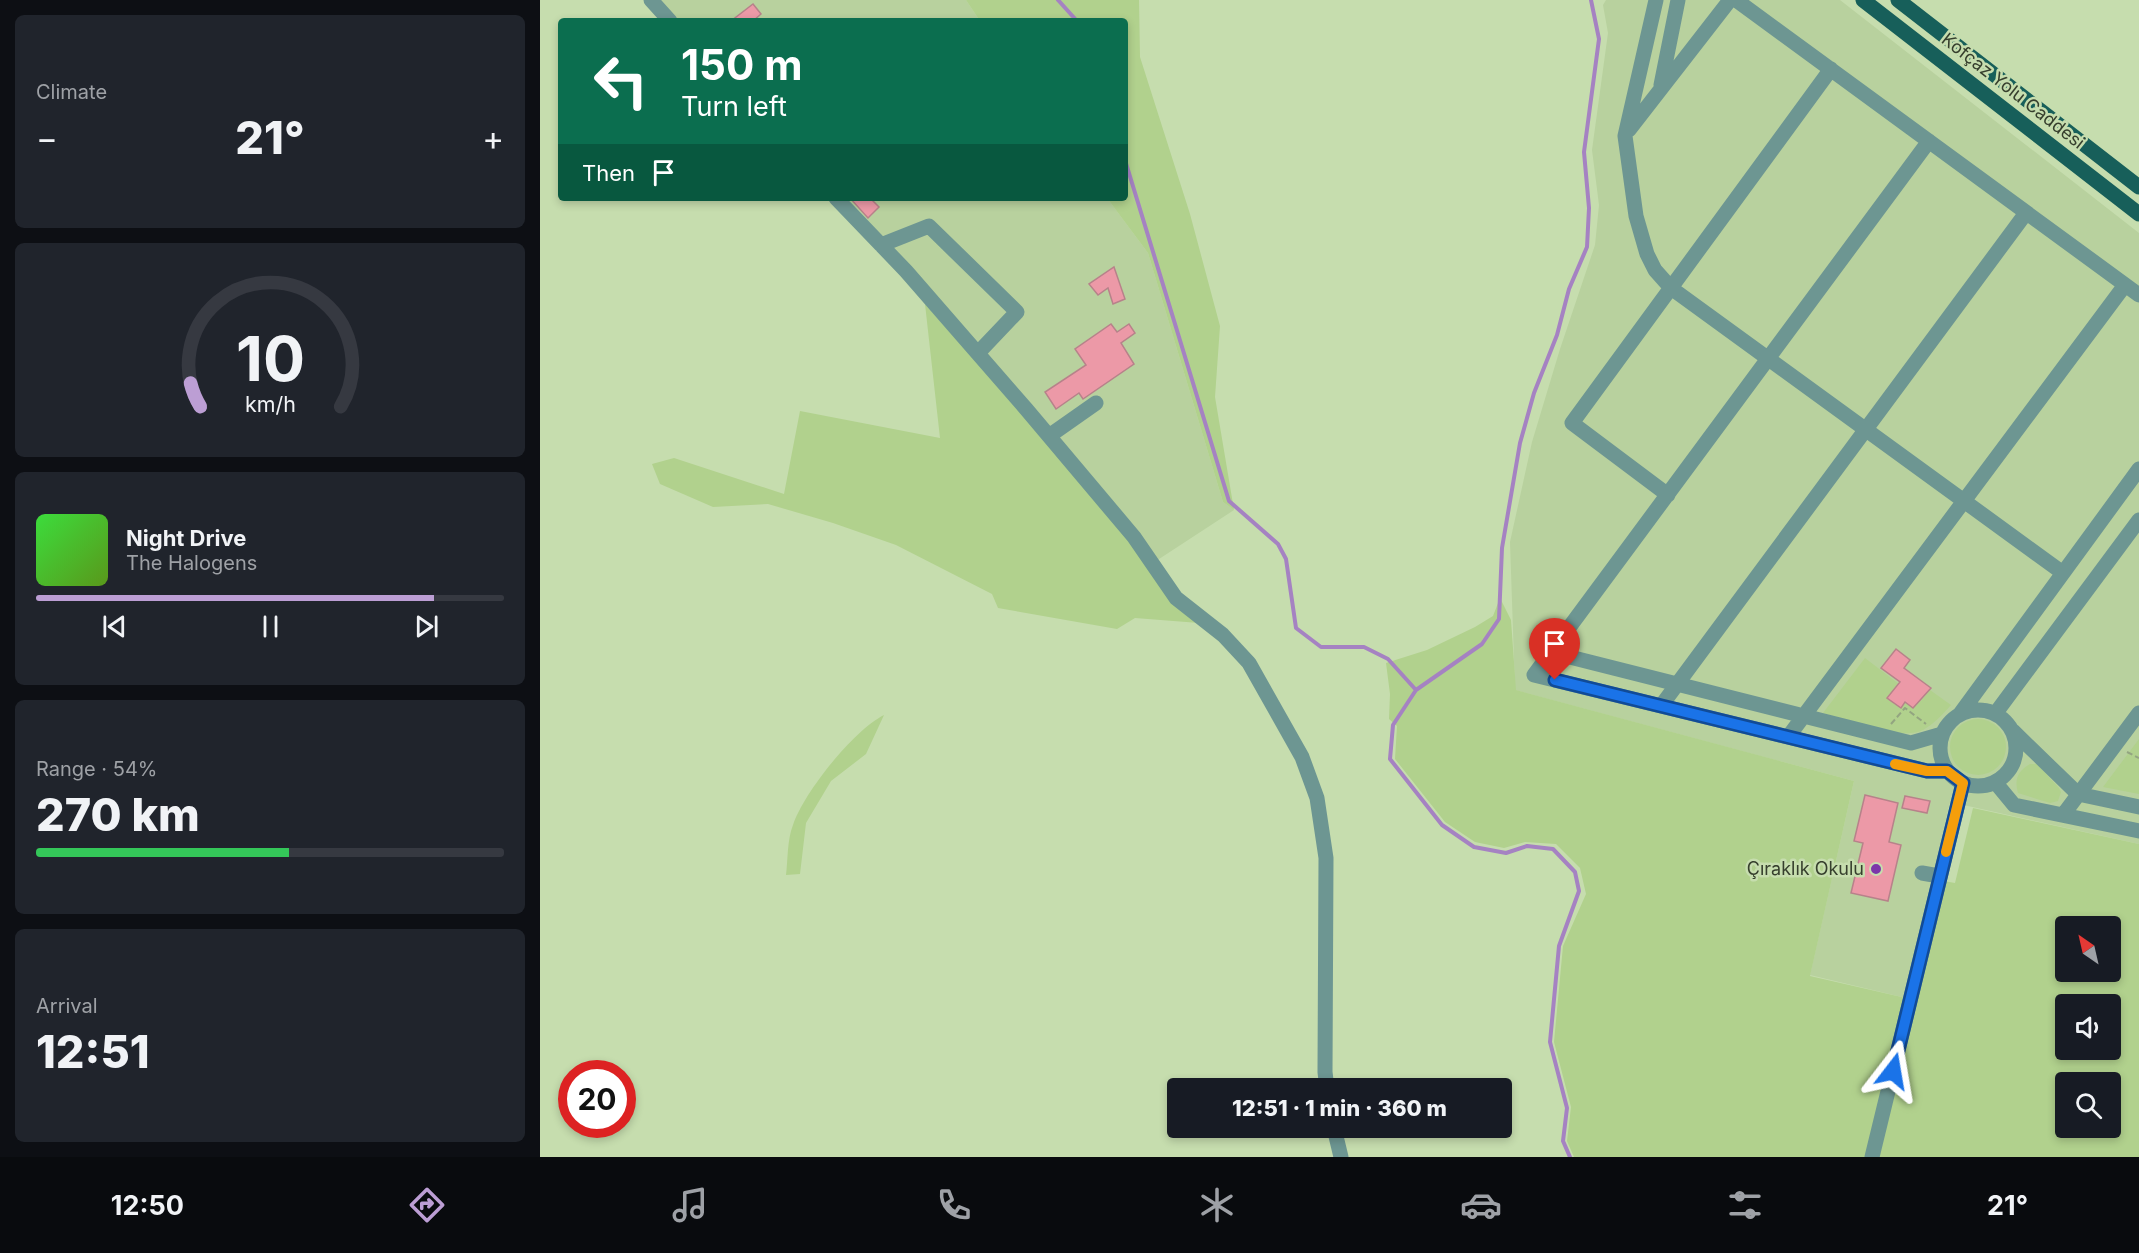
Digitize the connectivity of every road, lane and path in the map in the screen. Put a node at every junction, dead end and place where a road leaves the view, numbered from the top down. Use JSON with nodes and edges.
{"nodes":[{"id":1,"x":651,"y":0,"type":"edge"},
{"id":2,"x":1656,"y":0,"type":"edge"},
{"id":3,"x":1678,"y":0,"type":"edge"},
{"id":4,"x":1730,"y":0,"type":"edge"},
{"id":5,"x":1736,"y":0,"type":"edge"},
{"id":6,"x":1863,"y":0,"type":"edge"},
{"id":7,"x":1898,"y":0,"type":"edge"},
{"id":8,"x":667,"y":18,"type":"edge"},
{"id":9,"x":1831,"y":69,"type":"junction"},
{"id":10,"x":1660,"y":90,"type":"junction"},
{"id":11,"x":1625,"y":136,"type":"junction"},
{"id":12,"x":1929,"y":141,"type":"junction"},
{"id":13,"x":2139,"y":187,"type":"edge"},
{"id":14,"x":839,"y":201,"type":"edge"},
{"id":15,"x":2026,"y":213,"type":"junction"},
{"id":16,"x":2139,"y":214,"type":"edge"},
{"id":17,"x":881,"y":245,"type":"junction"},
{"id":18,"x":2125,"y":285,"type":"junction"},
{"id":19,"x":1671,"y":288,"type":"junction"},
{"id":20,"x":2139,"y":295,"type":"edge"},
{"id":21,"x":978,"y":353,"type":"junction"},
{"id":22,"x":1768,"y":358,"type":"junction"},
{"id":23,"x":1096,"y":403,"type":"dead end"},
{"id":24,"x":1866,"y":429,"type":"junction"},
{"id":25,"x":1049,"y":436,"type":"junction"},
{"id":26,"x":2139,"y":470,"type":"edge"},
{"id":27,"x":1668,"y":495,"type":"junction"},
{"id":28,"x":1964,"y":501,"type":"junction"},
{"id":29,"x":2139,"y":520,"type":"edge"},
{"id":30,"x":2063,"y":573,"type":"junction"},
{"id":31,"x":1550,"y":652,"type":"junction"},
{"id":32,"x":1677,"y":684,"type":"junction"},
{"id":33,"x":1661,"y":706,"type":"junction"},
{"id":34,"x":2139,"y":713,"type":"edge"},
{"id":35,"x":1960,"y":714,"type":"junction"},
{"id":36,"x":1995,"y":714,"type":"junction"},
{"id":37,"x":1804,"y":716,"type":"junction"},
{"id":38,"x":2012,"y":730,"type":"junction"},
{"id":39,"x":1940,"y":734,"type":"junction"},
{"id":40,"x":1882,"y":736,"type":"junction"},
{"id":41,"x":1788,"y":737,"type":"junction"},
{"id":42,"x":2127,"y":752,"type":"dead end"},
{"id":43,"x":2139,"y":758,"type":"edge"},
{"id":44,"x":1947,"y":771,"type":"junction"},
{"id":45,"x":1995,"y":782,"type":"junction"},
{"id":46,"x":1963,"y":783,"type":"junction"},
{"id":47,"x":2078,"y":794,"type":"junction"},
{"id":48,"x":2139,"y":807,"type":"edge"},
{"id":49,"x":2063,"y":815,"type":"junction"},
{"id":50,"x":2139,"y":831,"type":"edge"},
{"id":51,"x":1922,"y":873,"type":"dead end"},
{"id":52,"x":1939,"y":876,"type":"junction"},
{"id":53,"x":1325,"y":1078,"type":"edge"},
{"id":54,"x":1336,"y":1138,"type":"edge"},
{"id":55,"x":1341,"y":1157,"type":"edge"},
{"id":56,"x":1872,"y":1157,"type":"edge"}],
"edges":[{"from":1,"to":8,"type":"street"},
{"from":2,"to":11,"type":"street"},
{"from":3,"to":10,"type":"street"},
{"from":4,"to":10,"type":"street"},
{"from":5,"to":9,"type":"street"},
{"from":6,"to":16,"type":"main road","name":"Kofçaz Yolu Caddesi"},
{"from":7,"to":13,"type":"main road","name":"Kofçaz Yolu Caddesi"},
{"from":9,"to":12,"type":"street"},
{"from":9,"to":19,"type":"street"},
{"from":10,"to":11,"type":"street"},
{"from":11,"to":19,"type":"street"},
{"from":12,"to":15,"type":"street"},
{"from":12,"to":22,"type":"street"},
{"from":14,"to":17,"type":"street"},
{"from":15,"to":18,"type":"street"},
{"from":15,"to":24,"type":"street"},
{"from":17,"to":21,"type":"street"},
{"from":17,"to":21,"type":"street"},
{"from":18,"to":20,"type":"street"},
{"from":18,"to":28,"type":"street"},
{"from":19,"to":22,"type":"street"},
{"from":19,"to":27,"type":"street"},
{"from":21,"to":25,"type":"street"},
{"from":22,"to":24,"type":"street"},
{"from":22,"to":27,"type":"street"},
{"from":23,"to":25,"type":"street"},
{"from":24,"to":28,"type":"street"},
{"from":24,"to":32,"type":"street"},
{"from":25,"to":53,"type":"street"},
{"from":26,"to":30,"type":"street"},
{"from":27,"to":31,"type":"street"},
{"from":28,"to":30,"type":"street"},
{"from":28,"to":37,"type":"street"},
{"from":29,"to":36,"type":"street"},
{"from":30,"to":35,"type":"street"},
{"from":31,"to":32,"type":"street"},
{"from":31,"to":33,"type":"street"},
{"from":32,"to":33,"type":"street"},
{"from":32,"to":37,"type":"street"},
{"from":33,"to":41,"type":"street"},
{"from":34,"to":47,"type":"street"},
{"from":35,"to":36,"type":"street"},
{"from":35,"to":39,"type":"street"},
{"from":36,"to":38,"type":"street"},
{"from":37,"to":40,"type":"street"},
{"from":37,"to":41,"type":"street"},
{"from":38,"to":45,"type":"street"},
{"from":38,"to":47,"type":"street"},
{"from":39,"to":40,"type":"street"},
{"from":39,"to":40,"type":"path"},
{"from":39,"to":44,"type":"street"},
{"from":41,"to":44,"type":"street"},
{"from":42,"to":43,"type":"path"},
{"from":44,"to":46,"type":"street"},
{"from":45,"to":46,"type":"street"},
{"from":45,"to":49,"type":"street"},
{"from":46,"to":52,"type":"street"},
{"from":47,"to":48,"type":"street"},
{"from":47,"to":49,"type":"street"},
{"from":49,"to":50,"type":"street"},
{"from":51,"to":52,"type":"street"},
{"from":52,"to":56,"type":"street"},
{"from":54,"to":55,"type":"street"}]}
